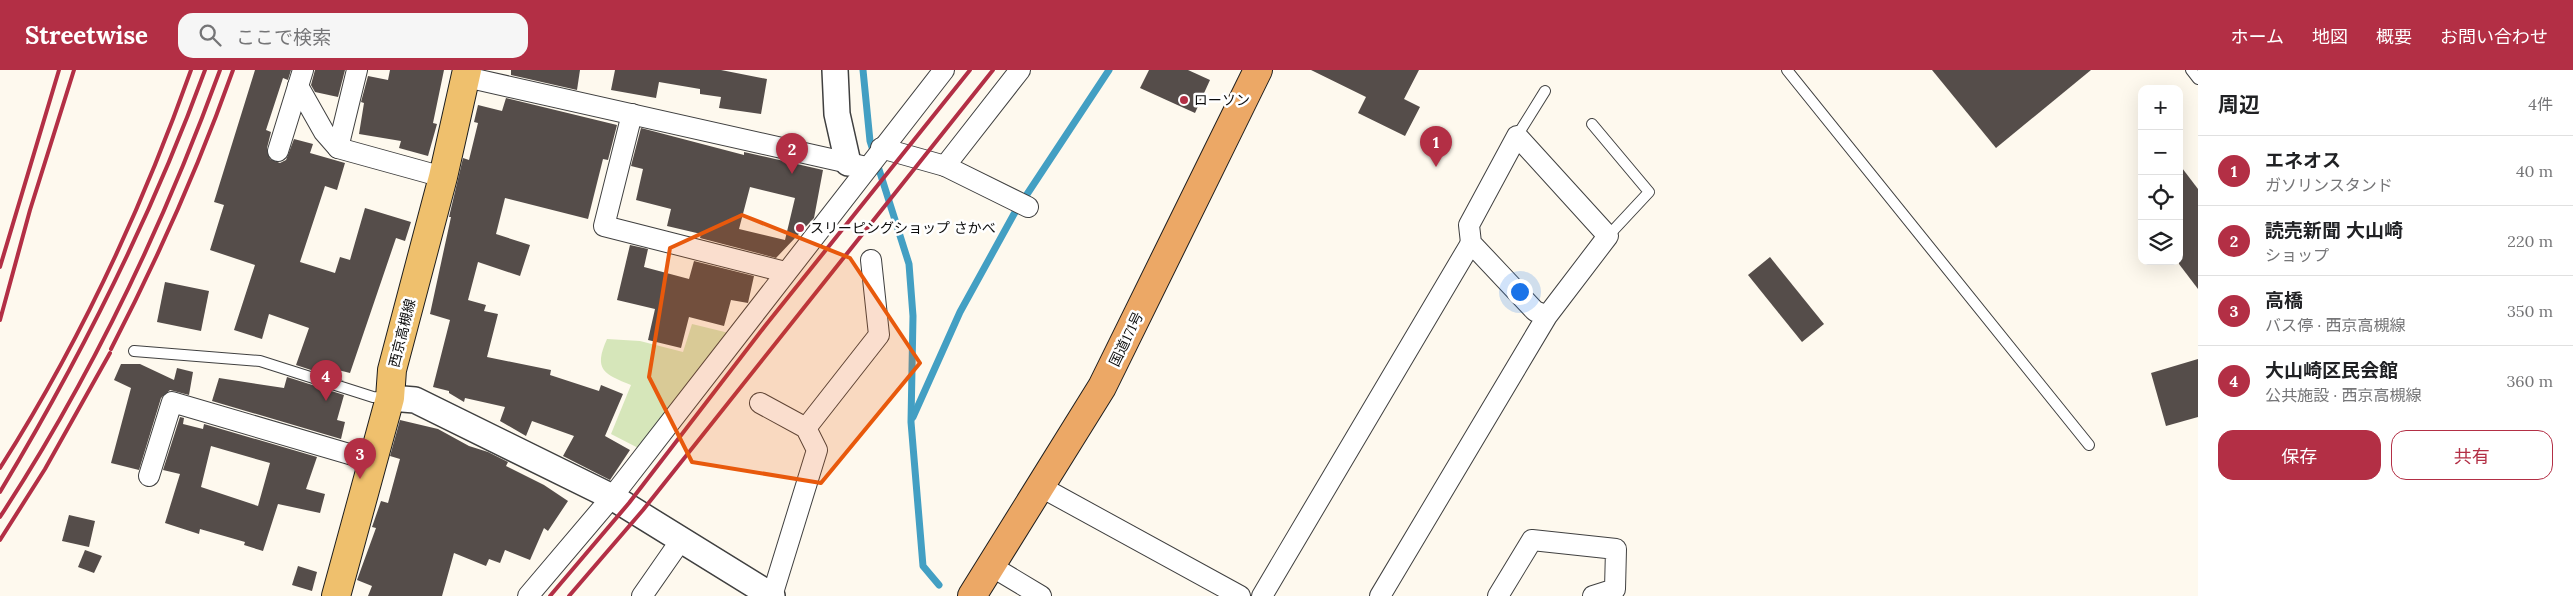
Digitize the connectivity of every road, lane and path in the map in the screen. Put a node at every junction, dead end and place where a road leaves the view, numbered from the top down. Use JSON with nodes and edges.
{"nodes":[{"id":1,"x":357,"y":70,"type":"edge"},
{"id":2,"x":835,"y":70,"type":"edge"},
{"id":3,"x":944,"y":70,"type":"edge"},
{"id":4,"x":1020,"y":70,"type":"edge"},
{"id":5,"x":1258,"y":70,"type":"edge"},
{"id":6,"x":1787,"y":70,"type":"edge"},
{"id":7,"x":2190,"y":70,"type":"edge"},
{"id":8,"x":467,"y":74,"type":"edge"},
{"id":9,"x":300,"y":78,"type":"edge"},
{"id":10,"x":2198,"y":79,"type":"edge"},
{"id":11,"x":1544,"y":91,"type":"dead end"},
{"id":12,"x":632,"y":114,"type":"junction"},
{"id":13,"x":1592,"y":124,"type":"dead end"},
{"id":14,"x":1517,"y":136,"type":"junction"},
{"id":15,"x":338,"y":148,"type":"junction"},
{"id":16,"x":881,"y":148,"type":"junction"},
{"id":17,"x":278,"y":151,"type":"dead end"},
{"id":18,"x":857,"y":165,"type":"junction"},
{"id":19,"x":945,"y":166,"type":"junction"},
{"id":20,"x":442,"y":177,"type":"junction"},
{"id":21,"x":1028,"y":207,"type":"dead end"},
{"id":22,"x":1608,"y":236,"type":"junction"},
{"id":23,"x":1471,"y":243,"type":"junction"},
{"id":24,"x":871,"y":260,"type":"dead end"},
{"id":25,"x":785,"y":272,"type":"junction"},
{"id":26,"x":1547,"y":316,"type":"junction"},
{"id":27,"x":134,"y":351,"type":"dead end"},
{"id":28,"x":390,"y":398,"type":"junction"},
{"id":29,"x":760,"y":403,"type":"dead end"},
{"id":30,"x":806,"y":428,"type":"junction"},
{"id":31,"x":2089,"y":445,"type":"dead end"},
{"id":32,"x":373,"y":461,"type":"junction"},
{"id":33,"x":150,"y":476,"type":"dead end"},
{"id":34,"x":1042,"y":486,"type":"junction"},
{"id":35,"x":612,"y":497,"type":"junction"},
{"id":36,"x":681,"y":540,"type":"junction"},
{"id":37,"x":991,"y":566,"type":"junction"},
{"id":38,"x":336,"y":596,"type":"edge"},
{"id":39,"x":528,"y":596,"type":"edge"},
{"id":40,"x":642,"y":596,"type":"edge"},
{"id":41,"x":772,"y":596,"type":"edge"},
{"id":42,"x":972,"y":596,"type":"edge"},
{"id":43,"x":1041,"y":596,"type":"edge"},
{"id":44,"x":1240,"y":596,"type":"edge"},
{"id":45,"x":1262,"y":596,"type":"edge"},
{"id":46,"x":1380,"y":596,"type":"edge"},
{"id":47,"x":1498,"y":596,"type":"edge"},
{"id":48,"x":1593,"y":596,"type":"edge"}],
"edges":[{"from":1,"to":15,"type":"street"},
{"from":2,"to":18,"type":"street"},
{"from":3,"to":16,"type":"street"},
{"from":4,"to":19,"type":"street"},
{"from":5,"to":34,"type":"highway","name":"国道171号"},
{"from":6,"to":31,"type":"lane"},
{"from":7,"to":10,"type":"lane"},
{"from":8,"to":12,"type":"street"},
{"from":8,"to":20,"type":"main road","name":"西京高槻線"},
{"from":9,"to":15,"type":"street"},
{"from":9,"to":17,"type":"street"},
{"from":11,"to":14,"type":"lane"},
{"from":12,"to":18,"type":"street"},
{"from":12,"to":25,"type":"street"},
{"from":13,"to":22,"type":"lane"},
{"from":14,"to":22,"type":"street"},
{"from":14,"to":23,"type":"street"},
{"from":15,"to":20,"type":"street"},
{"from":16,"to":18,"type":"street"},
{"from":16,"to":19,"type":"street"},
{"from":18,"to":25,"type":"street"},
{"from":19,"to":21,"type":"street"},
{"from":20,"to":28,"type":"main road","name":"西京高槻線"},
{"from":22,"to":26,"type":"street"},
{"from":23,"to":26,"type":"street"},
{"from":23,"to":45,"type":"street"},
{"from":24,"to":30,"type":"street"},
{"from":25,"to":35,"type":"street"},
{"from":26,"to":46,"type":"street"},
{"from":27,"to":28,"type":"lane"},
{"from":28,"to":32,"type":"main road","name":"西京高槻線"},
{"from":28,"to":35,"type":"street"},
{"from":29,"to":30,"type":"street"},
{"from":30,"to":41,"type":"street"},
{"from":32,"to":33,"type":"street"},
{"from":32,"to":38,"type":"main road","name":"西京高槻線"},
{"from":34,"to":37,"type":"highway","name":"国道171号"},
{"from":34,"to":44,"type":"street"},
{"from":35,"to":36,"type":"street"},
{"from":35,"to":39,"type":"street"},
{"from":36,"to":40,"type":"street"},
{"from":36,"to":41,"type":"street"},
{"from":37,"to":42,"type":"highway","name":"国道171号"},
{"from":37,"to":43,"type":"street"},
{"from":47,"to":48,"type":"street"}]}
